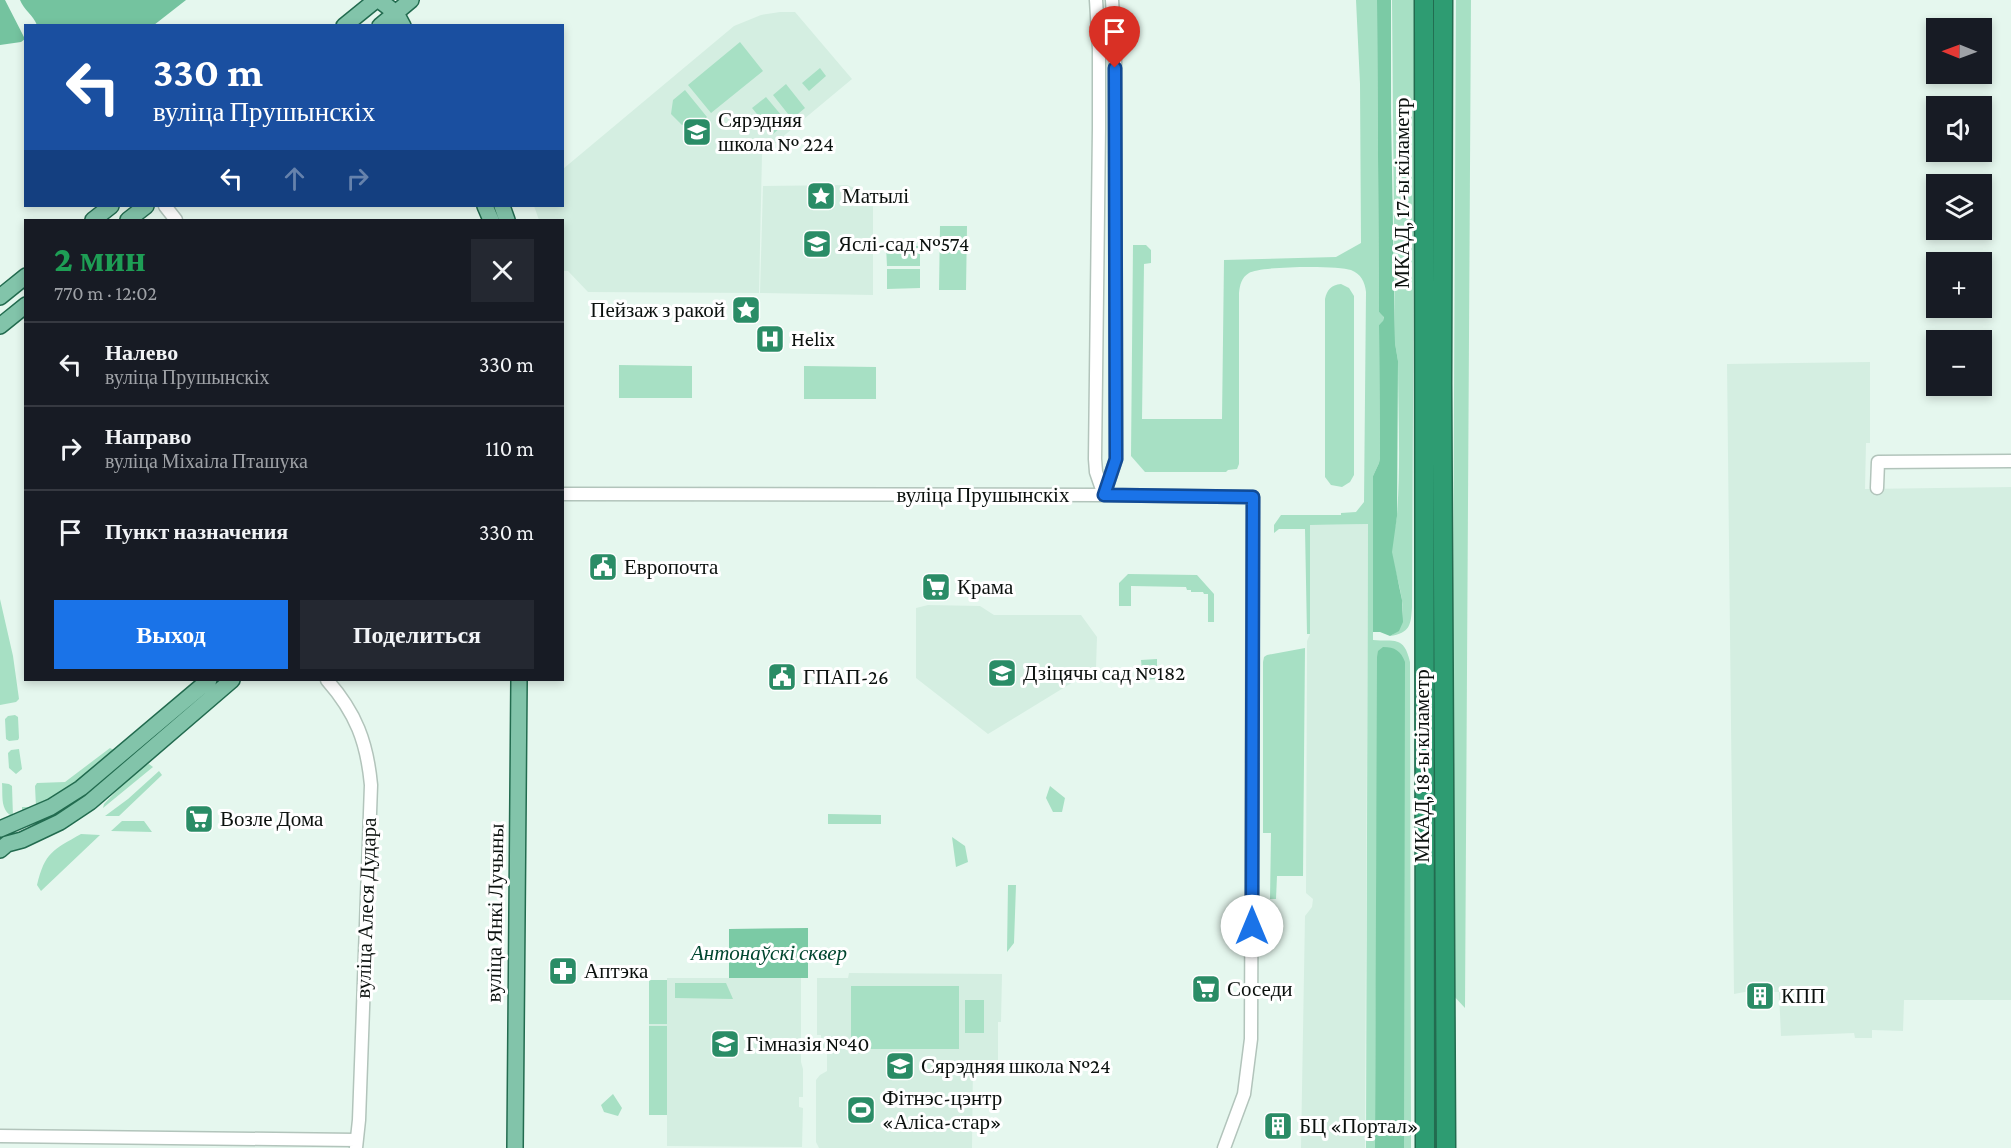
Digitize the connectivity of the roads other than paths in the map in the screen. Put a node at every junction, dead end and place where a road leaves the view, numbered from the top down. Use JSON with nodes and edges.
{"nodes":[{"id":1,"x":378,"y":0,"type":"edge"},
{"id":2,"x":411,"y":0,"type":"edge"},
{"id":3,"x":1096,"y":0,"type":"edge"},
{"id":4,"x":1112,"y":0,"type":"edge"},
{"id":5,"x":1424,"y":0,"type":"edge"},
{"id":6,"x":1443,"y":0,"type":"edge"},
{"id":7,"x":399,"y":19,"type":"edge"},
{"id":8,"x":347,"y":24,"type":"edge"},
{"id":9,"x":382,"y":24,"type":"edge"},
{"id":10,"x":385,"y":24,"type":"edge"},
{"id":11,"x":110,"y":207,"type":"edge"},
{"id":12,"x":145,"y":207,"type":"edge"},
{"id":13,"x":166,"y":207,"type":"edge"},
{"id":14,"x":94,"y":219,"type":"edge"},
{"id":15,"x":129,"y":219,"type":"edge"},
{"id":16,"x":175,"y":219,"type":"edge"},
{"id":17,"x":24,"y":278,"type":"edge"},
{"id":18,"x":0,"y":297,"type":"edge"},
{"id":19,"x":24,"y":307,"type":"edge"},
{"id":20,"x":0,"y":326,"type":"edge"},
{"id":21,"x":1433,"y":385,"type":"junction"},
{"id":22,"x":2011,"y":461,"type":"edge"},
{"id":23,"x":1877,"y":488,"type":"dead end"},
{"id":24,"x":564,"y":494,"type":"edge"},
{"id":25,"x":1104,"y":495,"type":"junction"},
{"id":26,"x":208,"y":681,"type":"edge"},
{"id":27,"x":231,"y":681,"type":"edge"},
{"id":28,"x":328,"y":681,"type":"edge"},
{"id":29,"x":519,"y":681,"type":"edge"},
{"id":30,"x":0,"y":829,"type":"edge"},
{"id":31,"x":0,"y":850,"type":"edge"},
{"id":32,"x":0,"y":1136,"type":"edge"},
{"id":33,"x":356,"y":1144,"type":"edge"},
{"id":34,"x":514,"y":1148,"type":"edge"},
{"id":35,"x":1224,"y":1148,"type":"edge"},
{"id":36,"x":1425,"y":1148,"type":"edge"},
{"id":37,"x":1446,"y":1148,"type":"edge"}],
"edges":[{"from":1,"to":7,"type":"main road"},
{"from":1,"to":8,"type":"main road"},
{"from":1,"to":9,"type":"main road"},
{"from":2,"to":7,"type":"main road"},
{"from":3,"to":25,"type":"street"},
{"from":4,"to":25,"type":"street"},
{"from":5,"to":21,"type":"highway","name":"МКАД, 17-ы кіламетр"},
{"from":6,"to":21,"type":"highway","name":"МКАД, 17-ы кіламетр"},
{"from":7,"to":10,"type":"main road"},
{"from":11,"to":14,"type":"main road"},
{"from":12,"to":15,"type":"main road"},
{"from":13,"to":16,"type":"street"},
{"from":17,"to":18,"type":"main road"},
{"from":19,"to":20,"type":"main road"},
{"from":21,"to":36,"type":"highway","name":"МКАД, 18-ы кіламетр"},
{"from":21,"to":37,"type":"highway","name":"МКАД, 18-ы кіламетр"},
{"from":22,"to":23,"type":"street"},
{"from":24,"to":25,"type":"street","name":"вуліца Прушынскіх"},
{"from":25,"to":35,"type":"street","name":"вуліца Прушынскіх"},
{"from":26,"to":30,"type":"main road"},
{"from":27,"to":31,"type":"main road"},
{"from":28,"to":33,"type":"street","name":"вуліца Алеся Дудара"},
{"from":29,"to":34,"type":"main road","name":"вуліца Янкі Лучыны"},
{"from":32,"to":33,"type":"street"}]}
